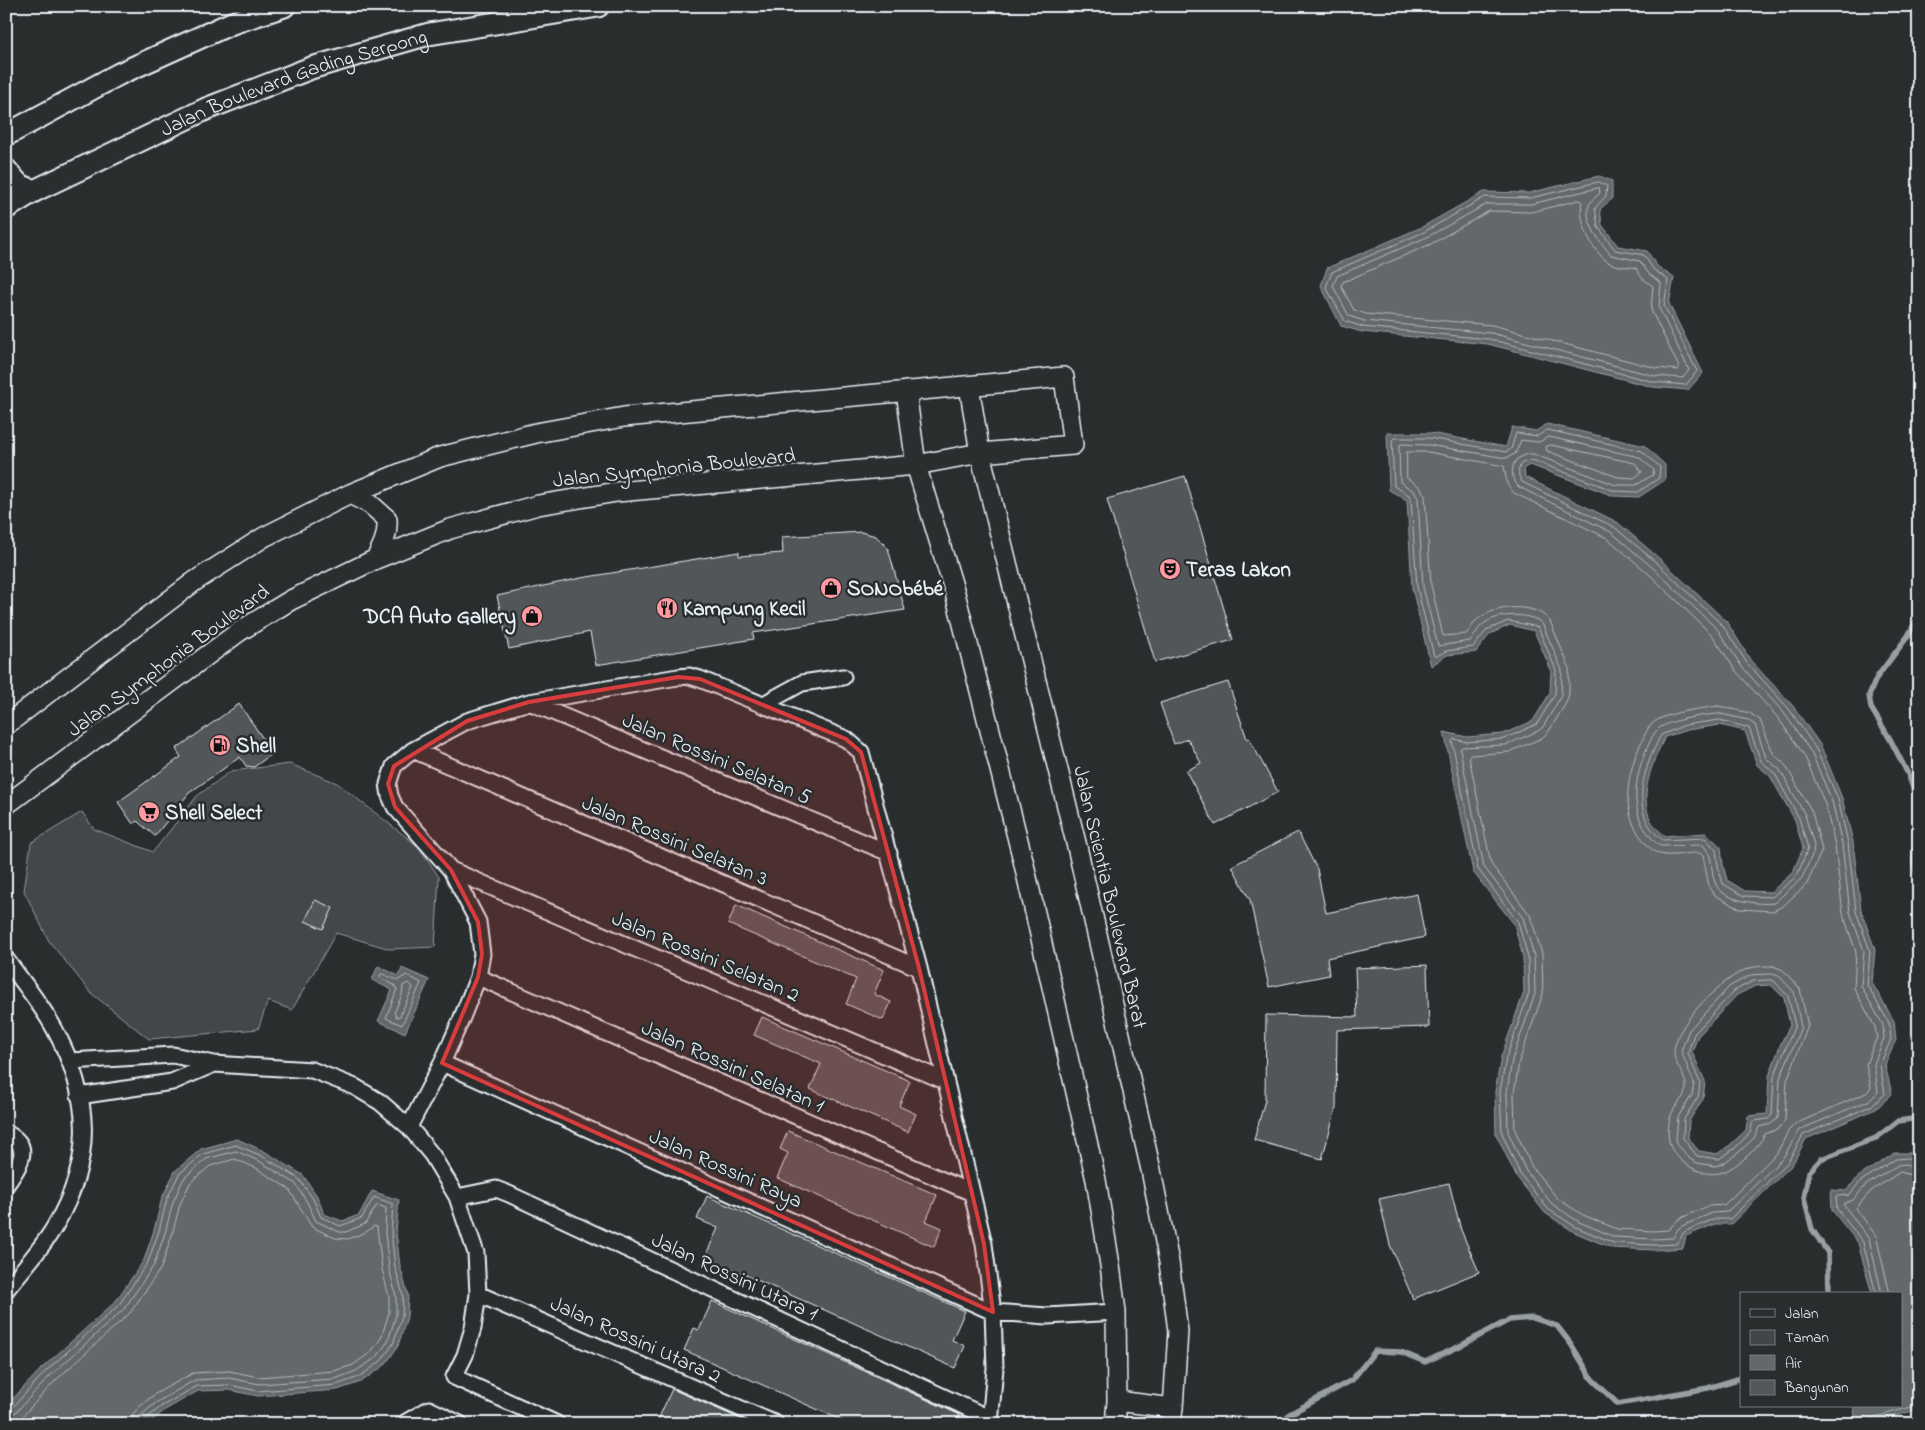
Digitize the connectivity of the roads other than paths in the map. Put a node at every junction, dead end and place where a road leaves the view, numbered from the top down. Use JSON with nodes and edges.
{"nodes":[{"id":1,"x":598,"y":6,"type":"edge"},
{"id":2,"x":272,"y":8,"type":"edge"},
{"id":3,"x":7,"y":136,"type":"edge"},
{"id":4,"x":6,"y":170,"type":"edge"},
{"id":5,"x":34,"y":191,"type":"junction"},
{"id":6,"x":6,"y":208,"type":"edge"},
{"id":7,"x":969,"y":386,"type":"junction"},
{"id":8,"x":906,"y":391,"type":"junction"},
{"id":9,"x":980,"y":453,"type":"junction"},
{"id":10,"x":916,"y":465,"type":"junction"},
{"id":11,"x":350,"y":494,"type":"junction"},
{"id":12,"x":376,"y":559,"type":"junction"},
{"id":13,"x":843,"y":677,"type":"dead end"},
{"id":14,"x":529,"y":702,"type":"junction"},
{"id":15,"x":762,"y":704,"type":"junction"},
{"id":16,"x":6,"y":725,"type":"edge"},
{"id":17,"x":413,"y":750,"type":"junction"},
{"id":18,"x":6,"y":805,"type":"edge"},
{"id":19,"x":889,"y":852,"type":"junction"},
{"id":20,"x":451,"y":870,"type":"junction"},
{"id":21,"x":6,"y":959,"type":"edge"},
{"id":22,"x":919,"y":968,"type":"junction"},
{"id":23,"x":478,"y":978,"type":"junction"},
{"id":24,"x":70,"y":1061,"type":"junction"},
{"id":25,"x":442,"y":1063,"type":"junction"},
{"id":26,"x":214,"y":1064,"type":"junction"},
{"id":27,"x":945,"y":1081,"type":"junction"},
{"id":28,"x":79,"y":1096,"type":"junction"},
{"id":29,"x":409,"y":1127,"type":"junction"},
{"id":30,"x":6,"y":1133,"type":"edge"},
{"id":31,"x":6,"y":1185,"type":"edge"},
{"id":32,"x":972,"y":1193,"type":"junction"},
{"id":33,"x":457,"y":1197,"type":"junction"},
{"id":34,"x":6,"y":1290,"type":"edge"},
{"id":35,"x":478,"y":1294,"type":"junction"},
{"id":36,"x":992,"y":1312,"type":"junction"},
{"id":37,"x":1116,"y":1312,"type":"junction"},
{"id":38,"x":1117,"y":1401,"type":"junction"},
{"id":39,"x":1172,"y":1416,"type":"edge"},
{"id":40,"x":990,"y":1421,"type":"edge"},
{"id":41,"x":403,"y":1424,"type":"edge"},
{"id":42,"x":460,"y":1424,"type":"edge"},
{"id":43,"x":557,"y":1424,"type":"edge"},
{"id":44,"x":776,"y":1424,"type":"edge"},
{"id":45,"x":1115,"y":1424,"type":"edge"}],
"edges":[{"from":1,"to":5,"type":"main road","name":"Jalan Boulevard Gading Serpong"},
{"from":2,"to":3,"type":"main road"},
{"from":4,"to":5,"type":"main road"},
{"from":5,"to":6,"type":"main road","name":"Jalan Boulevard Gading Serpong"},
{"from":7,"to":8,"type":"street","name":"Jalan Symphonia Boulevard"},
{"from":7,"to":9,"type":"street","name":"Jalan Scientia Boulevard Barat"},
{"from":7,"to":9,"type":"street","name":"Jalan Symphonia Boulevard"},
{"from":8,"to":10,"type":"street"},
{"from":8,"to":11,"type":"street","name":"Jalan Symphonia Boulevard"},
{"from":9,"to":10,"type":"street","name":"Jalan Symphonia Boulevard"},
{"from":9,"to":39,"type":"street","name":"Jalan Scientia Boulevard Barat"},
{"from":10,"to":12,"type":"street","name":"Jalan Symphonia Boulevard"},
{"from":10,"to":37,"type":"street"},
{"from":11,"to":12,"type":"street"},
{"from":11,"to":16,"type":"street","name":"Jalan Symphonia Boulevard"},
{"from":12,"to":18,"type":"street","name":"Jalan Symphonia Boulevard"},
{"from":13,"to":15,"type":"street"},
{"from":14,"to":15,"type":"street"},
{"from":14,"to":17,"type":"street"},
{"from":14,"to":19,"type":"street","name":"Jalan Rossini Selatan 5"},
{"from":15,"to":19,"type":"street"},
{"from":17,"to":20,"type":"street"},
{"from":17,"to":22,"type":"street","name":"Jalan Rossini Selatan 3"},
{"from":19,"to":22,"type":"street"},
{"from":20,"to":23,"type":"street"},
{"from":20,"to":27,"type":"street","name":"Jalan Rossini Selatan 2"},
{"from":21,"to":24,"type":"street"},
{"from":22,"to":27,"type":"street"},
{"from":23,"to":25,"type":"street"},
{"from":23,"to":32,"type":"street","name":"Jalan Rossini Selatan 1"},
{"from":24,"to":26,"type":"street"},
{"from":24,"to":28,"type":"street"},
{"from":25,"to":29,"type":"street"},
{"from":25,"to":36,"type":"street","name":"Jalan Rossini Raya"},
{"from":26,"to":28,"type":"street"},
{"from":26,"to":29,"type":"street"},
{"from":27,"to":32,"type":"street"},
{"from":28,"to":34,"type":"street"},
{"from":29,"to":33,"type":"street"},
{"from":30,"to":31,"type":"street"},
{"from":32,"to":36,"type":"street"},
{"from":33,"to":35,"type":"street"},
{"from":33,"to":40,"type":"street","name":"Jalan Rossini Utara 1"},
{"from":35,"to":43,"type":"street"},
{"from":35,"to":44,"type":"street","name":"Jalan Rossini Utara 2"},
{"from":36,"to":37,"type":"street"},
{"from":36,"to":40,"type":"street"},
{"from":37,"to":38,"type":"street"},
{"from":38,"to":39,"type":"street"},
{"from":38,"to":45,"type":"street"},
{"from":41,"to":42,"type":"street"}]}
